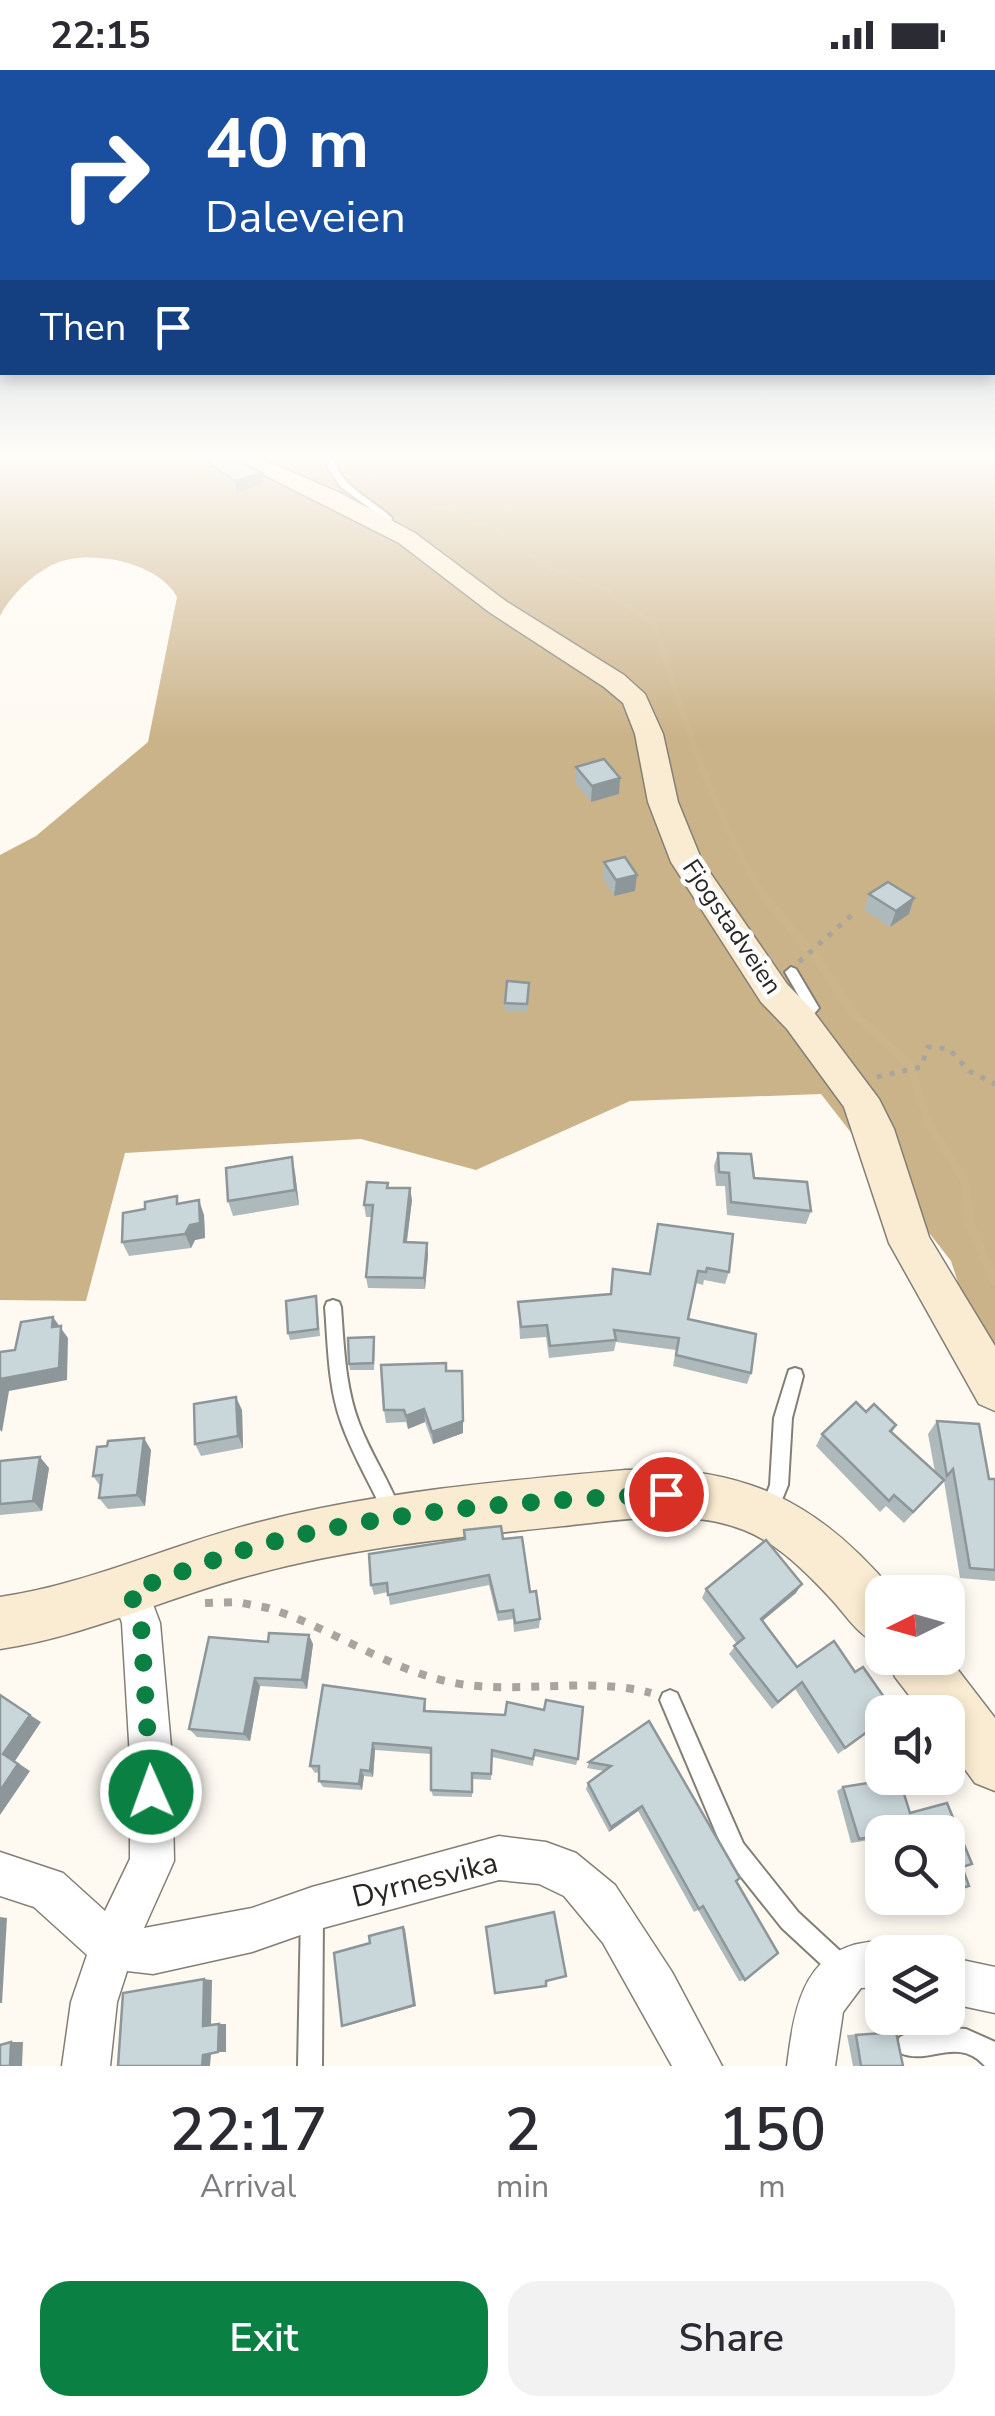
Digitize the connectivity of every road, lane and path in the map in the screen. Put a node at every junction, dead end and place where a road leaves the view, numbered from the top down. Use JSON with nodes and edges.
{"nodes":[{"id":1,"x":419,"y":550,"type":"edge"},
{"id":2,"x":853,"y":914,"type":"dead end"},
{"id":3,"x":805,"y":956,"type":"dead end"},
{"id":4,"x":790,"y":972,"type":"dead end"},
{"id":5,"x":800,"y":1020,"type":"junction"},
{"id":6,"x":907,"y":1074,"type":"dead end"},
{"id":7,"x":995,"y":1084,"type":"edge"},
{"id":8,"x":333,"y":1307,"type":"dead end"},
{"id":9,"x":796,"y":1376,"type":"dead end"},
{"id":10,"x":995,"y":1390,"type":"edge"},
{"id":11,"x":766,"y":1516,"type":"junction"},
{"id":12,"x":394,"y":1519,"type":"junction"},
{"id":13,"x":130,"y":1591,"type":"junction"},
{"id":14,"x":865,"y":1600,"type":"edge"},
{"id":15,"x":199,"y":1604,"type":"dead end"},
{"id":16,"x":0,"y":1623,"type":"edge"},
{"id":17,"x":927,"y":1675,"type":"edge"},
{"id":18,"x":670,"y":1700,"type":"joint"},
{"id":19,"x":995,"y":1763,"type":"edge"},
{"id":20,"x":0,"y":1874,"type":"edge"},
{"id":21,"x":312,"y":1908,"type":"junction"},
{"id":22,"x":112,"y":1946,"type":"junction"},
{"id":23,"x":863,"y":1967,"type":"edge"},
{"id":24,"x":965,"y":1984,"type":"edge"},
{"id":25,"x":995,"y":1990,"type":"edge"},
{"id":26,"x":908,"y":2046,"type":"dead end"},
{"id":27,"x":995,"y":2059,"type":"edge"},
{"id":28,"x":86,"y":2066,"type":"edge"},
{"id":29,"x":310,"y":2066,"type":"edge"},
{"id":30,"x":698,"y":2066,"type":"edge"},
{"id":31,"x":811,"y":2066,"type":"edge"}],
"edges":[{"from":1,"to":5,"type":"main road","name":"Fjogstadveien"},
{"from":2,"to":3,"type":"path"},
{"from":4,"to":5,"type":"lane"},
{"from":5,"to":10,"type":"main road","name":"Fjogstadveien"},
{"from":6,"to":7,"type":"path"},
{"from":8,"to":12,"type":"lane"},
{"from":9,"to":11,"type":"lane"},
{"from":11,"to":12,"type":"main road"},
{"from":11,"to":14,"type":"main road"},
{"from":12,"to":13,"type":"main road"},
{"from":13,"to":16,"type":"main road"},
{"from":13,"to":22,"type":"street"},
{"from":15,"to":18,"type":"path"},
{"from":17,"to":19,"type":"main road"},
{"from":18,"to":23,"type":"lane"},
{"from":20,"to":22,"type":"street"},
{"from":21,"to":22,"type":"street","name":"Dyrnesvika"},
{"from":21,"to":29,"type":"lane"},
{"from":21,"to":30,"type":"street","name":"Dyrnesvika"},
{"from":22,"to":28,"type":"street"},
{"from":23,"to":31,"type":"street"},
{"from":24,"to":25,"type":"street"},
{"from":26,"to":27,"type":"lane"}]}
